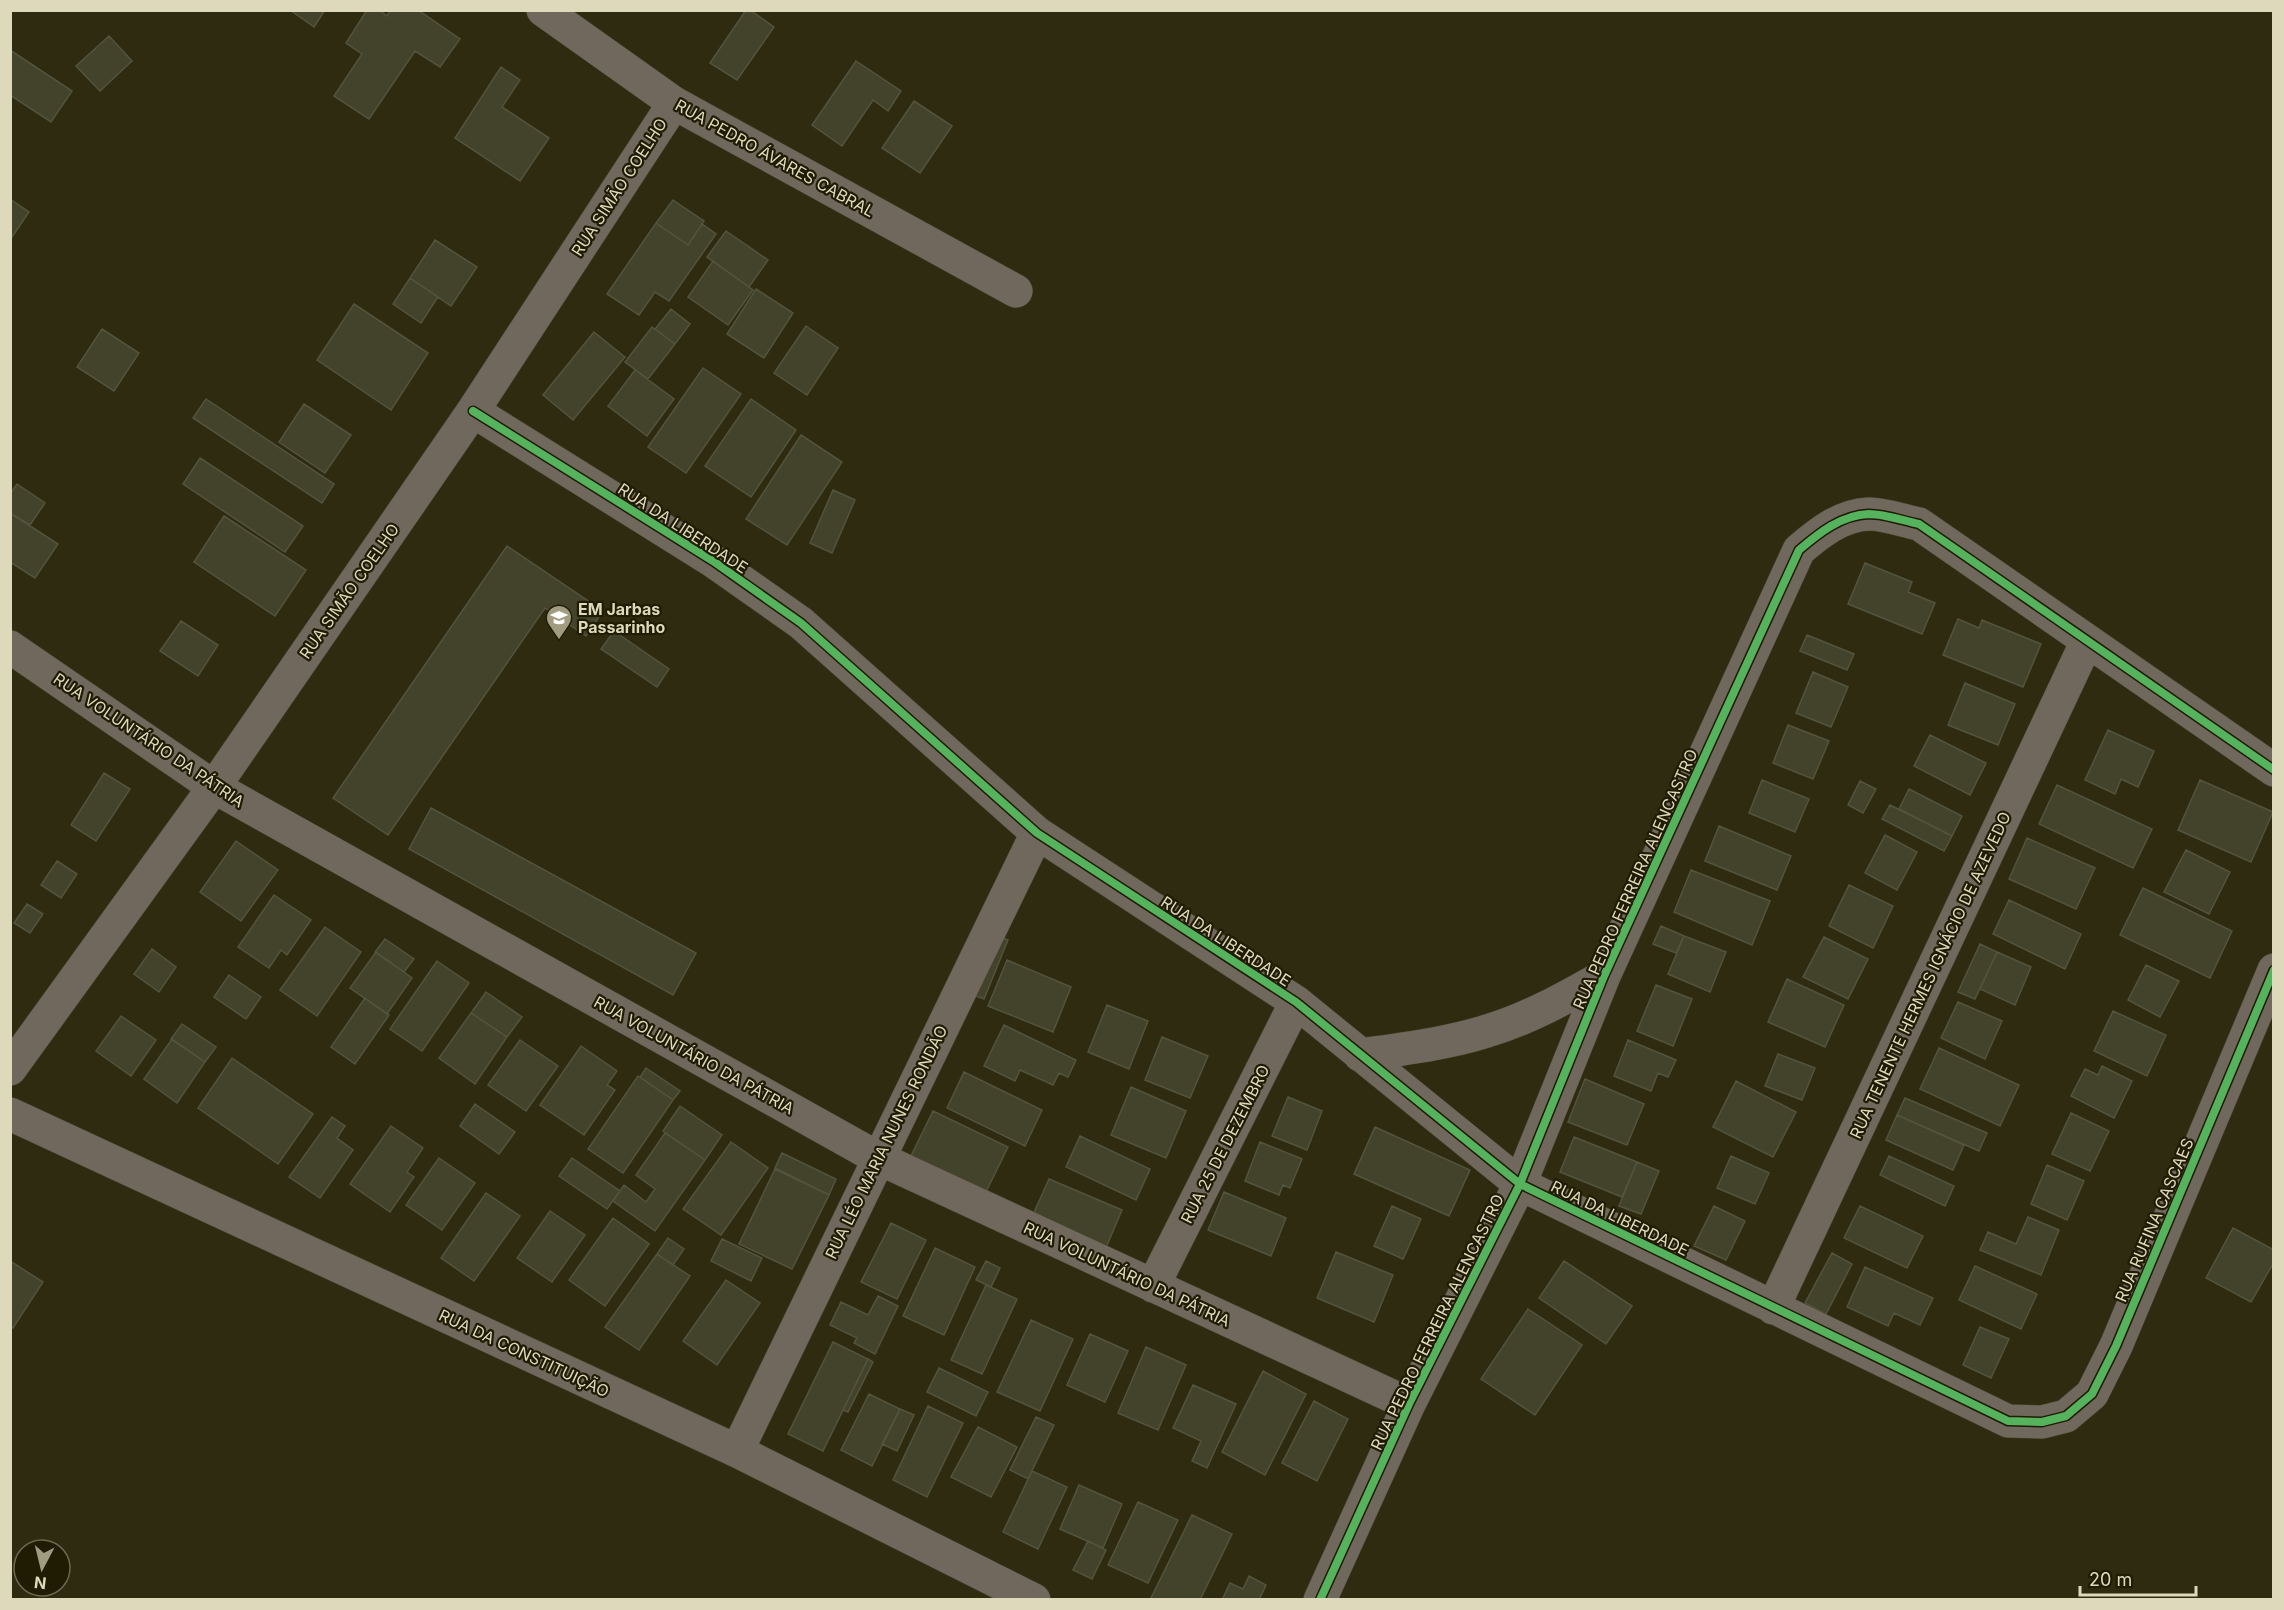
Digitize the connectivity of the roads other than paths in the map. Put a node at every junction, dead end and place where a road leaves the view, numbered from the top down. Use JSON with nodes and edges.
{"nodes":[{"id":1,"x":543,"y":10,"type":"edge"},
{"id":2,"x":674,"y":103,"type":"junction"},
{"id":3,"x":1016,"y":291,"type":"dead end"},
{"id":4,"x":473,"y":411,"type":"junction"},
{"id":5,"x":2087,"y":641,"type":"junction"},
{"id":6,"x":10,"y":647,"type":"edge"},
{"id":7,"x":2274,"y":770,"type":"edge"},
{"id":8,"x":214,"y":787,"type":"junction"},
{"id":9,"x":1037,"y":833,"type":"junction"},
{"id":10,"x":2274,"y":970,"type":"edge"},
{"id":11,"x":1604,"y":976,"type":"junction"},
{"id":12,"x":1296,"y":1002,"type":"junction"},
{"id":13,"x":1360,"y":1055,"type":"junction"},
{"id":14,"x":10,"y":1069,"type":"edge"},
{"id":15,"x":10,"y":1114,"type":"edge"},
{"id":16,"x":878,"y":1158,"type":"junction"},
{"id":17,"x":1520,"y":1184,"type":"junction"},
{"id":18,"x":1154,"y":1286,"type":"junction"},
{"id":19,"x":1773,"y":1308,"type":"junction"},
{"id":20,"x":1409,"y":1404,"type":"junction"},
{"id":21,"x":2008,"y":1421,"type":"joint"},
{"id":22,"x":737,"y":1451,"type":"junction"},
{"id":23,"x":1034,"y":1599,"type":"edge"},
{"id":24,"x":1320,"y":1599,"type":"edge"}],
"edges":[{"from":1,"to":2,"type":"street","name":"RUA PEDRO ÁVARES CABRAL"},
{"from":2,"to":3,"type":"street","name":"RUA PEDRO ÁVARES CABRAL"},
{"from":2,"to":4,"type":"street","name":"RUA SIMÃO COELHO"},
{"from":4,"to":8,"type":"street","name":"RUA SIMÃO COELHO"},
{"from":4,"to":9,"type":"street","name":"RUA DA LIBERDADE"},
{"from":5,"to":7,"type":"street"},
{"from":5,"to":11,"type":"street","name":"RUA PEDRO FERREIRA ALENCASTRO"},
{"from":5,"to":19,"type":"street","name":"RUA TENENTE HERMES IGNÁCIO DE AZEVEDO"},
{"from":6,"to":8,"type":"street","name":"RUA VOLUNTÁRIO DA PÁTRIA"},
{"from":8,"to":14,"type":"street","name":"RUA SIMÃO COELHO"},
{"from":8,"to":16,"type":"street","name":"RUA VOLUNTÁRIO DA PÁTRIA"},
{"from":9,"to":12,"type":"street","name":"RUA DA LIBERDADE"},
{"from":9,"to":16,"type":"street","name":"RUA LÉO MARIA NUNES RONDÃO"},
{"from":10,"to":21,"type":"street","name":"RUA RUFINA CASCAES"},
{"from":11,"to":13,"type":"street"},
{"from":11,"to":17,"type":"street","name":"RUA PEDRO FERREIRA ALENCASTRO"},
{"from":12,"to":13,"type":"street","name":"RUA DA LIBERDADE"},
{"from":12,"to":18,"type":"street","name":"RUA 25 DE DEZEMBRO"},
{"from":13,"to":17,"type":"street","name":"RUA DA LIBERDADE"},
{"from":15,"to":22,"type":"street","name":"RUA DA CONSTITUIÇÃO"},
{"from":16,"to":18,"type":"street","name":"RUA VOLUNTÁRIO DA PÁTRIA"},
{"from":16,"to":22,"type":"street","name":"RUA LÉO MARIA NUNES RONDÃO"},
{"from":17,"to":19,"type":"street","name":"RUA DA LIBERDADE"},
{"from":17,"to":20,"type":"street","name":"RUA PEDRO FERREIRA ALENCASTRO"},
{"from":18,"to":20,"type":"street","name":"RUA VOLUNTÁRIO DA PÁTRIA"},
{"from":19,"to":21,"type":"street","name":"RUA DA LIBERDADE"},
{"from":20,"to":24,"type":"street","name":"RUA PEDRO FERREIRA ALENCASTRO"},
{"from":22,"to":23,"type":"street","name":"RUA DA CONSTITUIÇÃO"}]}
